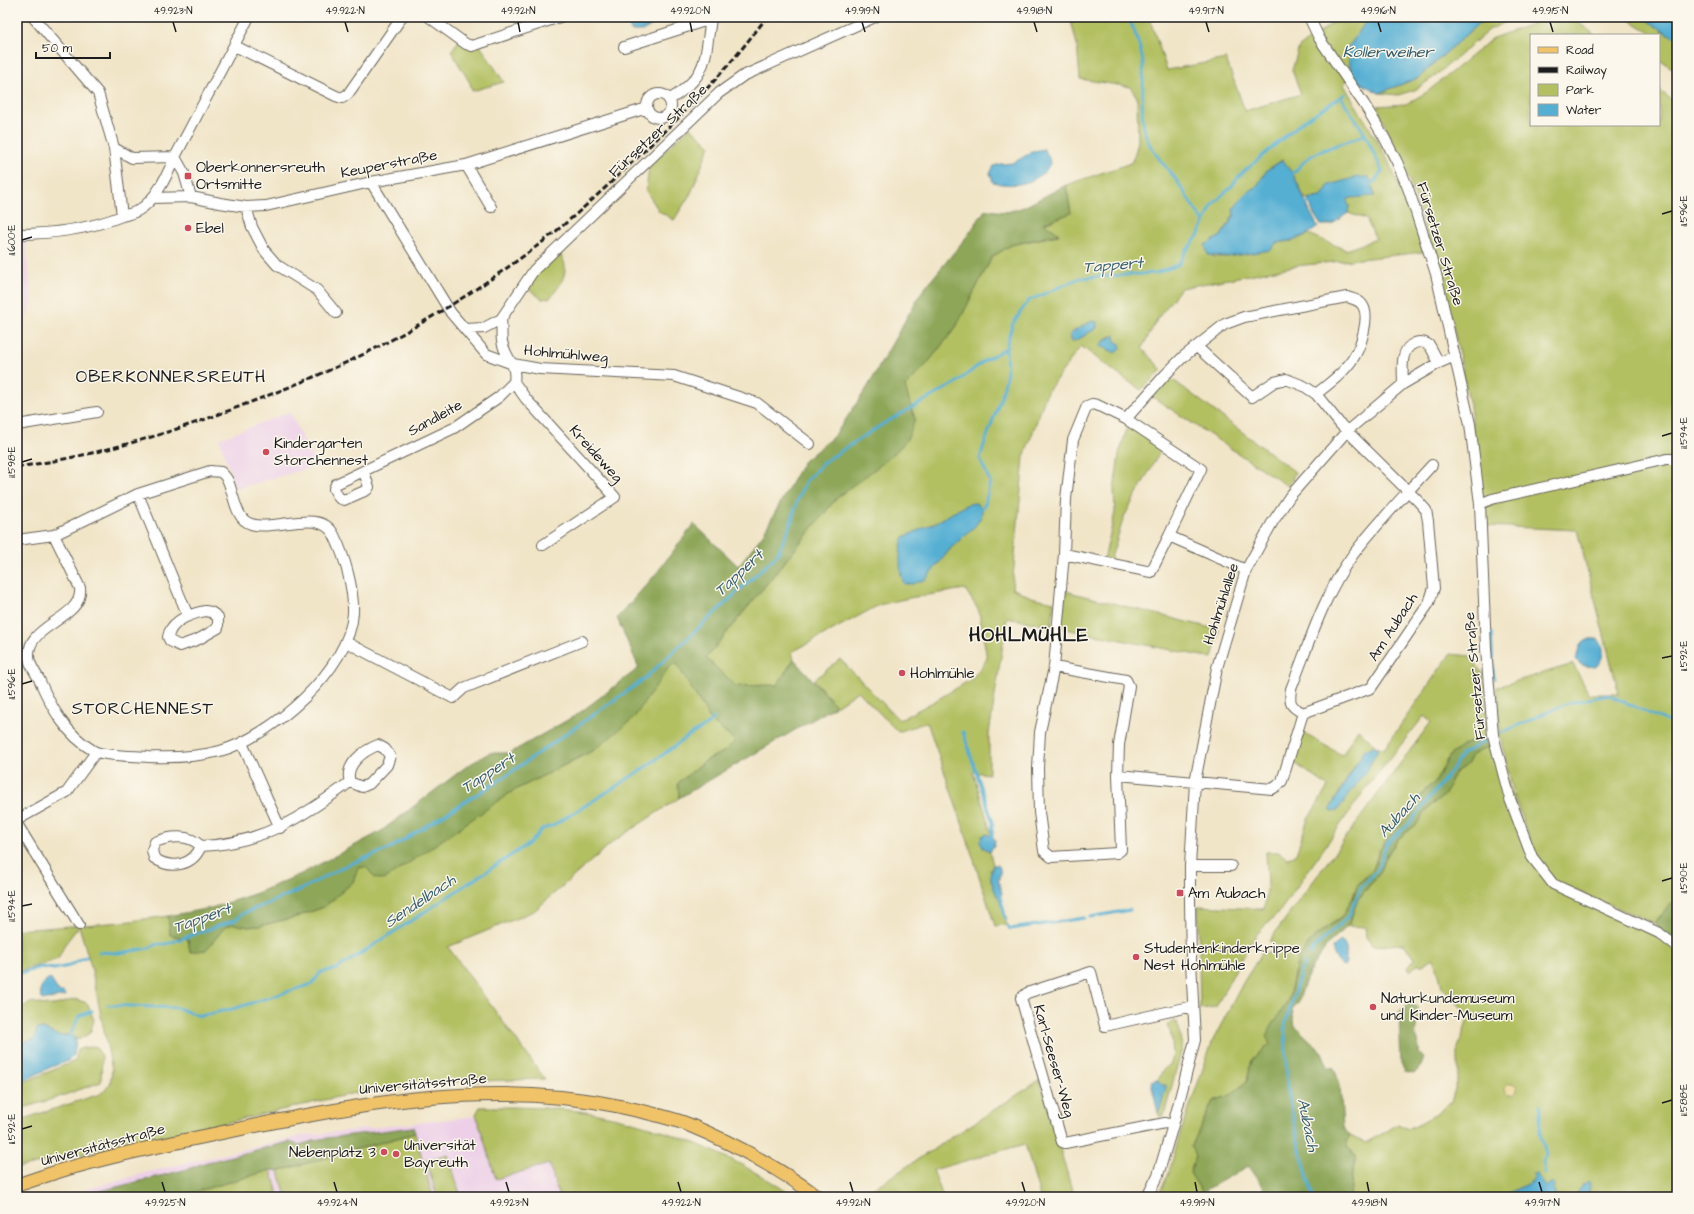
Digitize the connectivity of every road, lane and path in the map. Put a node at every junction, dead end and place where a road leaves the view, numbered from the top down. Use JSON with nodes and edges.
{"nodes":[{"id":1,"x":33,"y":17,"type":"edge"},
{"id":2,"x":249,"y":17,"type":"edge"},
{"id":3,"x":402,"y":17,"type":"edge"},
{"id":4,"x":429,"y":17,"type":"edge"},
{"id":5,"x":560,"y":17,"type":"edge"},
{"id":6,"x":875,"y":17,"type":"edge"},
{"id":7,"x":1309,"y":17,"type":"edge"},
{"id":8,"x":234,"y":46,"type":"junction"},
{"id":9,"x":624,"y":47,"type":"dead end"},
{"id":10,"x":669,"y":100,"type":"junction"},
{"id":11,"x":647,"y":108,"type":"junction"},
{"id":12,"x":114,"y":148,"type":"junction"},
{"id":13,"x":175,"y":157,"type":"junction"},
{"id":14,"x":466,"y":165,"type":"junction"},
{"id":15,"x":371,"y":182,"type":"junction"},
{"id":16,"x":192,"y":197,"type":"junction"},
{"id":17,"x":152,"y":198,"type":"junction"},
{"id":18,"x":246,"y":207,"type":"junction"},
{"id":19,"x":491,"y":207,"type":"dead end"},
{"id":20,"x":122,"y":216,"type":"junction"},
{"id":21,"x":17,"y":234,"type":"edge"},
{"id":22,"x":336,"y":313,"type":"dead end"},
{"id":23,"x":502,"y":319,"type":"junction"},
{"id":24,"x":465,"y":329,"type":"junction"},
{"id":25,"x":1197,"y":347,"type":"junction"},
{"id":26,"x":1455,"y":356,"type":"junction"},
{"id":27,"x":1439,"y":363,"type":"junction"},
{"id":28,"x":513,"y":364,"type":"junction"},
{"id":29,"x":514,"y":382,"type":"junction"},
{"id":30,"x":1403,"y":384,"type":"junction"},
{"id":31,"x":1316,"y":394,"type":"junction"},
{"id":32,"x":97,"y":412,"type":"dead end"},
{"id":33,"x":1126,"y":419,"type":"junction"},
{"id":34,"x":17,"y":425,"type":"edge"},
{"id":35,"x":1347,"y":431,"type":"junction"},
{"id":36,"x":810,"y":444,"type":"dead end"},
{"id":37,"x":1677,"y":459,"type":"edge"},
{"id":38,"x":1432,"y":464,"type":"dead end"},
{"id":39,"x":364,"y":472,"type":"dead end"},
{"id":40,"x":1408,"y":492,"type":"junction"},
{"id":41,"x":138,"y":494,"type":"junction"},
{"id":42,"x":1480,"y":504,"type":"junction"},
{"id":43,"x":54,"y":535,"type":"junction"},
{"id":44,"x":1169,"y":536,"type":"junction"},
{"id":45,"x":17,"y":540,"type":"edge"},
{"id":46,"x":543,"y":545,"type":"dead end"},
{"id":47,"x":1064,"y":554,"type":"junction"},
{"id":48,"x":1246,"y":570,"type":"junction"},
{"id":49,"x":188,"y":616,"type":"junction"},
{"id":50,"x":582,"y":641,"type":"dead end"},
{"id":51,"x":346,"y":642,"type":"junction"},
{"id":52,"x":1054,"y":667,"type":"junction"},
{"id":53,"x":1303,"y":713,"type":"junction"},
{"id":54,"x":242,"y":743,"type":"junction"},
{"id":55,"x":96,"y":752,"type":"junction"},
{"id":56,"x":1118,"y":774,"type":"junction"},
{"id":57,"x":350,"y":782,"type":"dead end"},
{"id":58,"x":1196,"y":782,"type":"junction"},
{"id":59,"x":17,"y":820,"type":"edge"},
{"id":60,"x":17,"y":824,"type":"edge"},
{"id":61,"x":280,"y":828,"type":"junction"},
{"id":62,"x":201,"y":846,"type":"dead end"},
{"id":63,"x":1190,"y":866,"type":"junction"},
{"id":64,"x":1231,"y":866,"type":"dead end"},
{"id":65,"x":79,"y":925,"type":"dead end"},
{"id":66,"x":1677,"y":948,"type":"edge"},
{"id":67,"x":1193,"y":1006,"type":"junction"},
{"id":68,"x":1173,"y":1126,"type":"junction"},
{"id":69,"x":41,"y":1177,"type":"junction"},
{"id":70,"x":17,"y":1178,"type":"edge"},
{"id":71,"x":17,"y":1185,"type":"edge"},
{"id":72,"x":818,"y":1197,"type":"edge"},
{"id":73,"x":1147,"y":1197,"type":"edge"}],
"edges":[{"from":1,"to":12,"type":"street"},
{"from":2,"to":8,"type":"street"},
{"from":3,"to":8,"type":"street"},
{"from":4,"to":5,"type":"street"},
{"from":6,"to":23,"type":"street","name":"Fürsetzer Straße"},
{"from":7,"to":26,"type":"street","name":"Fürsetzer Straße"},
{"from":8,"to":13,"type":"street"},
{"from":9,"to":10,"type":"street"},
{"from":10,"to":11,"type":"street"},
{"from":10,"to":11,"type":"street"},
{"from":11,"to":14,"type":"street","name":"Keuperstraße"},
{"from":12,"to":13,"type":"street"},
{"from":12,"to":20,"type":"street"},
{"from":13,"to":16,"type":"street"},
{"from":13,"to":17,"type":"street"},
{"from":14,"to":15,"type":"street","name":"Keuperstraße"},
{"from":14,"to":19,"type":"street"},
{"from":15,"to":18,"type":"street","name":"Keuperstraße"},
{"from":15,"to":24,"type":"street","name":"Hohlmühlweg"},
{"from":16,"to":17,"type":"street","name":"Keuperstraße"},
{"from":16,"to":18,"type":"street","name":"Keuperstraße"},
{"from":17,"to":20,"type":"street"},
{"from":18,"to":22,"type":"street"},
{"from":20,"to":21,"type":"street"},
{"from":23,"to":24,"type":"street"},
{"from":23,"to":28,"type":"street"},
{"from":24,"to":28,"type":"street","name":"Hohlmühlweg"},
{"from":25,"to":31,"type":"street","name":"Am Aubach"},
{"from":25,"to":31,"type":"street"},
{"from":25,"to":33,"type":"street"},
{"from":26,"to":27,"type":"street","name":"Hohlmühlallee"},
{"from":26,"to":42,"type":"street","name":"Fürsetzer Straße"},
{"from":27,"to":30,"type":"street","name":"Hohlmühlallee"},
{"from":27,"to":30,"type":"street"},
{"from":28,"to":29,"type":"street"},
{"from":28,"to":36,"type":"street","name":"Hohlmühlweg"},
{"from":29,"to":39,"type":"street","name":"Sandleite"},
{"from":29,"to":46,"type":"street","name":"Kreideweg"},
{"from":30,"to":35,"type":"street","name":"Hohlmühlallee"},
{"from":31,"to":35,"type":"street","name":"Am Aubach"},
{"from":32,"to":34,"type":"street"},
{"from":33,"to":44,"type":"street"},
{"from":33,"to":47,"type":"street"},
{"from":35,"to":40,"type":"street","name":"Am Aubach"},
{"from":35,"to":48,"type":"street","name":"Hohlmühlallee"},
{"from":37,"to":42,"type":"street"},
{"from":38,"to":40,"type":"street"},
{"from":40,"to":53,"type":"street"},
{"from":40,"to":53,"type":"street","name":"Am Aubach"},
{"from":41,"to":43,"type":"street"},
{"from":41,"to":49,"type":"street"},
{"from":41,"to":51,"type":"street"},
{"from":42,"to":66,"type":"street","name":"Fürsetzer Straße"},
{"from":43,"to":45,"type":"street"},
{"from":43,"to":55,"type":"street"},
{"from":44,"to":47,"type":"street"},
{"from":44,"to":48,"type":"street"},
{"from":47,"to":52,"type":"street"},
{"from":48,"to":58,"type":"street","name":"Hohlmühlallee"},
{"from":49,"to":49,"type":"street"},
{"from":50,"to":51,"type":"street"},
{"from":51,"to":54,"type":"street"},
{"from":52,"to":56,"type":"street"},
{"from":52,"to":56,"type":"street"},
{"from":53,"to":58,"type":"street"},
{"from":54,"to":55,"type":"street"},
{"from":54,"to":61,"type":"street"},
{"from":55,"to":59,"type":"street"},
{"from":56,"to":58,"type":"street"},
{"from":57,"to":61,"type":"street"},
{"from":58,"to":63,"type":"street","name":"Hohlmühlallee"},
{"from":60,"to":65,"type":"street"},
{"from":61,"to":62,"type":"street"},
{"from":63,"to":64,"type":"street"},
{"from":63,"to":67,"type":"street","name":"Hohlmühlallee"},
{"from":67,"to":68,"type":"street","name":"Hohlmühlallee"},
{"from":67,"to":68,"type":"street","name":"Karl-Seeser-Weg"},
{"from":68,"to":73,"type":"street","name":"Hohlmühlallee"},
{"from":69,"to":70,"type":"main road"},
{"from":69,"to":71,"type":"main road","name":"Universitätsstraße"},
{"from":69,"to":72,"type":"main road","name":"Universitätsstraße"}]}
